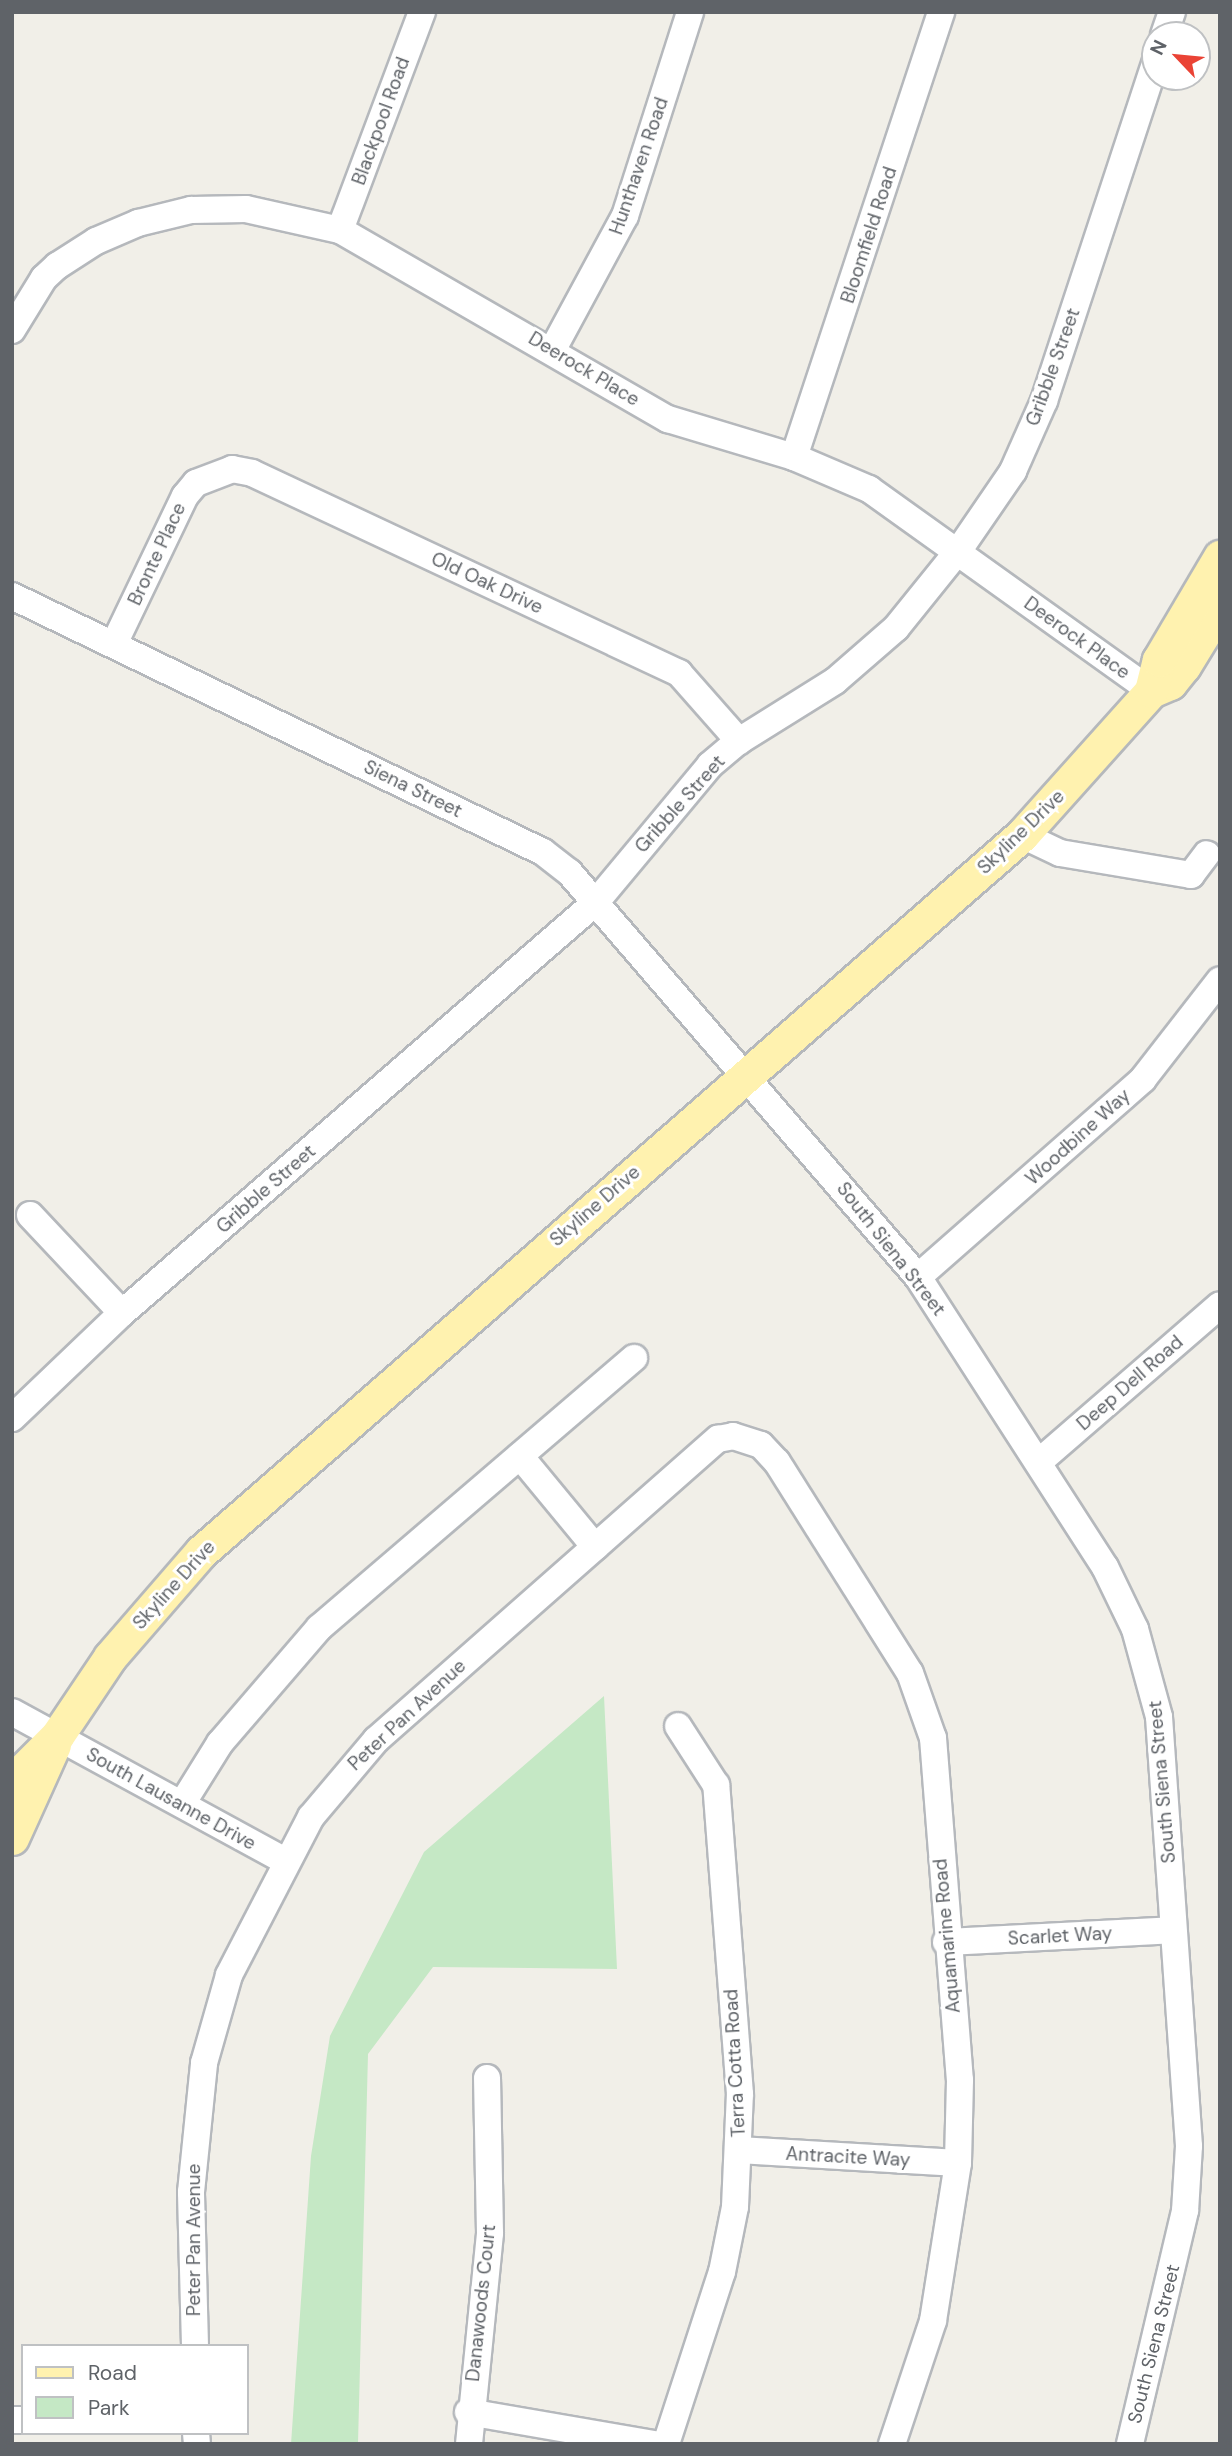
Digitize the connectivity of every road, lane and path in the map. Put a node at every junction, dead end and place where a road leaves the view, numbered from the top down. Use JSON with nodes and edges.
{"nodes":[{"id":1,"x":422,"y":12,"type":"edge"},
{"id":2,"x":690,"y":12,"type":"edge"},
{"id":3,"x":941,"y":12,"type":"edge"},
{"id":4,"x":1146,"y":91,"type":"edge"},
{"id":5,"x":340,"y":230,"type":"junction"},
{"id":6,"x":12,"y":330,"type":"edge"},
{"id":7,"x":553,"y":349,"type":"junction"},
{"id":8,"x":793,"y":457,"type":"junction"},
{"id":9,"x":210,"y":477,"type":"joint"},
{"id":10,"x":959,"y":550,"type":"junction"},
{"id":11,"x":1220,"y":556,"type":"edge"},
{"id":12,"x":12,"y":596,"type":"edge"},
{"id":13,"x":1220,"y":607,"type":"edge"},
{"id":14,"x":115,"y":642,"type":"junction"},
{"id":15,"x":1151,"y":691,"type":"junction"},
{"id":16,"x":739,"y":741,"type":"junction"},
{"id":17,"x":1022,"y":835,"type":"junction"},
{"id":18,"x":1207,"y":854,"type":"dead end"},
{"id":19,"x":596,"y":902,"type":"junction"},
{"id":20,"x":1220,"y":980,"type":"edge"},
{"id":21,"x":746,"y":1073,"type":"junction"},
{"id":22,"x":30,"y":1215,"type":"dead end"},
{"id":23,"x":918,"y":1277,"type":"junction"},
{"id":24,"x":122,"y":1313,"type":"junction"},
{"id":25,"x":1215,"y":1318,"type":"edge"},
{"id":26,"x":634,"y":1358,"type":"dead end"},
{"id":27,"x":12,"y":1418,"type":"edge"},
{"id":28,"x":520,"y":1456,"type":"junction"},
{"id":29,"x":1040,"y":1461,"type":"junction"},
{"id":30,"x":777,"y":1462,"type":"joint"},
{"id":31,"x":595,"y":1547,"type":"junction"},
{"id":32,"x":12,"y":1712,"type":"edge"},
{"id":33,"x":678,"y":1726,"type":"dead end"},
{"id":34,"x":57,"y":1736,"type":"junction"},
{"id":35,"x":12,"y":1781,"type":"edge"},
{"id":36,"x":182,"y":1804,"type":"junction"},
{"id":37,"x":12,"y":1838,"type":"edge"},
{"id":38,"x":285,"y":1861,"type":"junction"},
{"id":39,"x":1173,"y":1930,"type":"junction"},
{"id":40,"x":946,"y":1942,"type":"junction"},
{"id":41,"x":487,"y":2078,"type":"dead end"},
{"id":42,"x":738,"y":2150,"type":"junction"},
{"id":43,"x":958,"y":2163,"type":"junction"},
{"id":44,"x":195,"y":2344,"type":"edge"},
{"id":45,"x":468,"y":2412,"type":"junction"},
{"id":46,"x":469,"y":2444,"type":"edge"},
{"id":47,"x":653,"y":2444,"type":"edge"},
{"id":48,"x":666,"y":2444,"type":"edge"},
{"id":49,"x":892,"y":2444,"type":"edge"},
{"id":50,"x":1130,"y":2444,"type":"edge"}],
"edges":[{"from":1,"to":5,"type":"street","name":"Blackpool Road"},
{"from":2,"to":7,"type":"street","name":"Hunthaven Road"},
{"from":3,"to":8,"type":"street","name":"Bloomfield Road"},
{"from":4,"to":10,"type":"street","name":"Gribble Street"},
{"from":5,"to":6,"type":"street","name":"Deerock Place"},
{"from":5,"to":7,"type":"street","name":"Deerock Place"},
{"from":7,"to":8,"type":"street","name":"Deerock Place"},
{"from":8,"to":10,"type":"street","name":"Deerock Place"},
{"from":9,"to":14,"type":"street","name":"Bronte Place"},
{"from":9,"to":16,"type":"street","name":"Old Oak Drive"},
{"from":10,"to":15,"type":"street","name":"Deerock Place"},
{"from":10,"to":16,"type":"street","name":"Gribble Street"},
{"from":11,"to":15,"type":"main road","name":"Skyline Drive"},
{"from":12,"to":14,"type":"street","name":"Siena Street"},
{"from":13,"to":15,"type":"main road","name":"Skyline Drive"},
{"from":14,"to":19,"type":"street","name":"Siena Street"},
{"from":15,"to":17,"type":"main road","name":"Skyline Drive"},
{"from":16,"to":19,"type":"street","name":"Gribble Street"},
{"from":17,"to":18,"type":"street"},
{"from":17,"to":21,"type":"main road","name":"Skyline Drive"},
{"from":19,"to":21,"type":"street","name":"Siena Street"},
{"from":19,"to":24,"type":"street","name":"Gribble Street"},
{"from":20,"to":23,"type":"street","name":"Woodbine Way"},
{"from":21,"to":23,"type":"street","name":"South Siena Street"},
{"from":21,"to":34,"type":"main road","name":"Skyline Drive"},
{"from":22,"to":24,"type":"street"},
{"from":23,"to":29,"type":"street","name":"South Siena Street"},
{"from":24,"to":27,"type":"street","name":"Gribble Street"},
{"from":25,"to":29,"type":"street","name":"Deep Dell Road"},
{"from":26,"to":28,"type":"street"},
{"from":28,"to":31,"type":"street"},
{"from":28,"to":36,"type":"street"},
{"from":29,"to":39,"type":"street","name":"South Siena Street"},
{"from":30,"to":31,"type":"street","name":"Peter Pan Avenue"},
{"from":30,"to":40,"type":"street","name":"Aquamarine Road"},
{"from":31,"to":38,"type":"street","name":"Peter Pan Avenue"},
{"from":32,"to":34,"type":"street","name":"South Lausanne Drive"},
{"from":33,"to":42,"type":"street","name":"Terra Cotta Road"},
{"from":34,"to":35,"type":"main road","name":"Skyline Drive"},
{"from":34,"to":36,"type":"street","name":"South Lausanne Drive"},
{"from":34,"to":37,"type":"main road","name":"Skyline Drive"},
{"from":36,"to":38,"type":"street","name":"South Lausanne Drive"},
{"from":38,"to":44,"type":"street","name":"Peter Pan Avenue"},
{"from":39,"to":40,"type":"street","name":"Scarlet Way"},
{"from":39,"to":50,"type":"street","name":"South Siena Street"},
{"from":40,"to":43,"type":"street","name":"Aquamarine Road"},
{"from":41,"to":45,"type":"street","name":"Danawoods Court"},
{"from":42,"to":43,"type":"street","name":"Antracite Way"},
{"from":42,"to":48,"type":"street","name":"Terra Cotta Road"},
{"from":43,"to":49,"type":"street","name":"Aquamarine Road"},
{"from":45,"to":46,"type":"street","name":"Danawoods Court"},
{"from":45,"to":47,"type":"street"}]}
